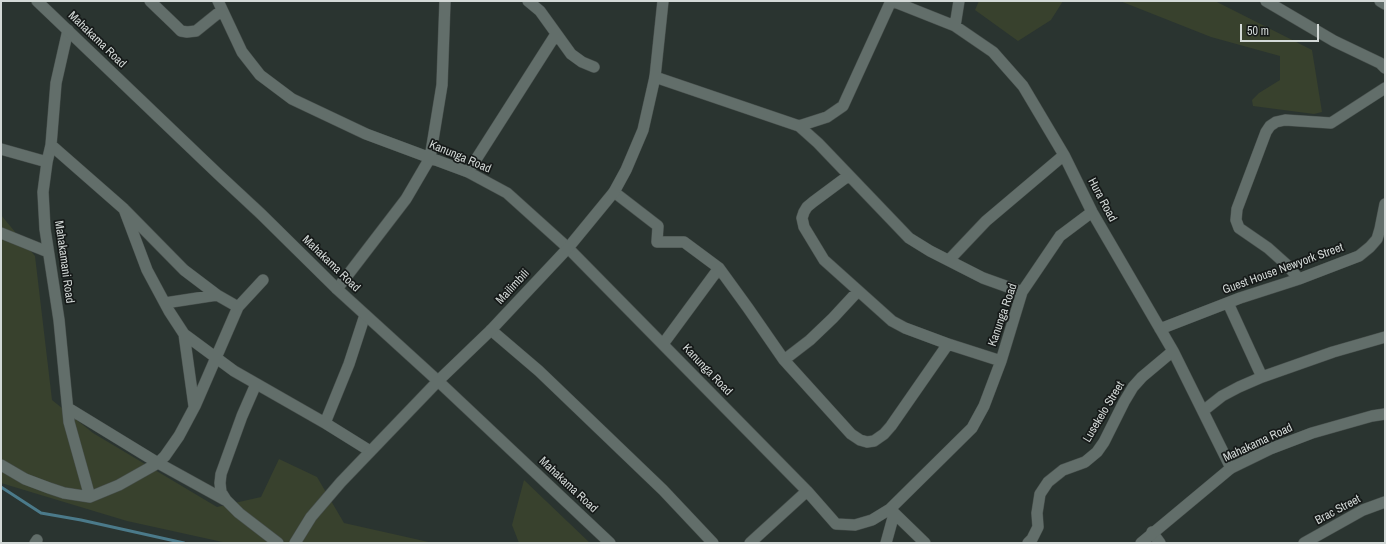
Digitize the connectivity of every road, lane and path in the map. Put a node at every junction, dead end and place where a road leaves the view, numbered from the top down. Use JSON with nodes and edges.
{"nodes":[{"id":1,"x":37,"y":1,"type":"edge"},
{"id":2,"x":150,"y":1,"type":"edge"},
{"id":3,"x":445,"y":1,"type":"edge"},
{"id":4,"x":528,"y":1,"type":"edge"},
{"id":5,"x":663,"y":1,"type":"edge"},
{"id":6,"x":891,"y":1,"type":"edge"},
{"id":7,"x":959,"y":1,"type":"edge"},
{"id":8,"x":1266,"y":1,"type":"edge"},
{"id":9,"x":1380,"y":1,"type":"edge"},
{"id":10,"x":1385,"y":4,"type":"edge"},
{"id":11,"x":220,"y":6,"type":"edge"},
{"id":12,"x":955,"y":26,"type":"junction"},
{"id":13,"x":68,"y":30,"type":"junction"},
{"id":14,"x":556,"y":34,"type":"junction"},
{"id":15,"x":1383,"y":62,"type":"edge"},
{"id":16,"x":594,"y":67,"type":"dead end"},
{"id":17,"x":655,"y":77,"type":"junction"},
{"id":18,"x":1385,"y":88,"type":"edge"},
{"id":19,"x":799,"y":126,"type":"junction"},
{"id":20,"x":51,"y":145,"type":"junction"},
{"id":21,"x":1,"y":149,"type":"edge"},
{"id":22,"x":1064,"y":155,"type":"junction"},
{"id":23,"x":430,"y":158,"type":"junction"},
{"id":24,"x":47,"y":162,"type":"junction"},
{"id":25,"x":468,"y":172,"type":"junction"},
{"id":26,"x":848,"y":176,"type":"junction"},
{"id":27,"x":614,"y":192,"type":"junction"},
{"id":28,"x":1385,"y":204,"type":"edge"},
{"id":29,"x":124,"y":209,"type":"junction"},
{"id":30,"x":1092,"y":212,"type":"junction"},
{"id":31,"x":1,"y":233,"type":"edge"},
{"id":32,"x":568,"y":248,"type":"junction"},
{"id":33,"x":48,"y":252,"type":"junction"},
{"id":34,"x":949,"y":260,"type":"junction"},
{"id":35,"x":719,"y":268,"type":"junction"},
{"id":36,"x":1299,"y":279,"type":"junction"},
{"id":37,"x":263,"y":280,"type":"dead end"},
{"id":38,"x":337,"y":289,"type":"junction"},
{"id":39,"x":858,"y":291,"type":"junction"},
{"id":40,"x":1022,"y":292,"type":"junction"},
{"id":41,"x":217,"y":295,"type":"junction"},
{"id":42,"x":165,"y":303,"type":"junction"},
{"id":43,"x":1228,"y":303,"type":"junction"},
{"id":44,"x":238,"y":307,"type":"junction"},
{"id":45,"x":365,"y":314,"type":"junction"},
{"id":46,"x":1160,"y":329,"type":"junction"},
{"id":47,"x":491,"y":330,"type":"junction"},
{"id":48,"x":184,"y":334,"type":"junction"},
{"id":49,"x":1385,"y":337,"type":"edge"},
{"id":50,"x":663,"y":344,"type":"junction"},
{"id":51,"x":948,"y":344,"type":"junction"},
{"id":52,"x":1173,"y":351,"type":"junction"},
{"id":53,"x":216,"y":358,"type":"junction"},
{"id":54,"x":784,"y":360,"type":"junction"},
{"id":55,"x":1001,"y":361,"type":"junction"},
{"id":56,"x":1262,"y":377,"type":"junction"},
{"id":57,"x":438,"y":381,"type":"junction"},
{"id":58,"x":256,"y":384,"type":"junction"},
{"id":59,"x":194,"y":406,"type":"junction"},
{"id":60,"x":68,"y":408,"type":"junction"},
{"id":61,"x":1203,"y":411,"type":"junction"},
{"id":62,"x":1385,"y":414,"type":"edge"},
{"id":63,"x":325,"y":423,"type":"junction"},
{"id":64,"x":370,"y":451,"type":"junction"},
{"id":65,"x":158,"y":463,"type":"junction"},
{"id":66,"x":1,"y":465,"type":"edge"},
{"id":67,"x":1231,"y":468,"type":"junction"},
{"id":68,"x":807,"y":491,"type":"junction"},
{"id":69,"x":90,"y":497,"type":"junction"},
{"id":70,"x":226,"y":500,"type":"junction"},
{"id":71,"x":1385,"y":502,"type":"edge"},
{"id":72,"x":892,"y":512,"type":"junction"},
{"id":73,"x":1152,"y":532,"type":"junction"},
{"id":74,"x":278,"y":543,"type":"edge"},
{"id":75,"x":295,"y":543,"type":"edge"},
{"id":76,"x":610,"y":543,"type":"edge"},
{"id":77,"x":713,"y":543,"type":"edge"},
{"id":78,"x":750,"y":543,"type":"edge"},
{"id":79,"x":886,"y":543,"type":"edge"},
{"id":80,"x":925,"y":543,"type":"edge"},
{"id":81,"x":1028,"y":543,"type":"edge"},
{"id":82,"x":1141,"y":543,"type":"edge"},
{"id":83,"x":1160,"y":543,"type":"edge"},
{"id":84,"x":1304,"y":543,"type":"edge"}],
"edges":[{"from":1,"to":13,"type":"street","name":"Mahakama Road"},
{"from":2,"to":11,"type":"street"},
{"from":3,"to":23,"type":"street"},
{"from":4,"to":14,"type":"street"},
{"from":5,"to":17,"type":"street","name":"Mailimbili"},
{"from":6,"to":12,"type":"street","name":"Hura Road"},
{"from":6,"to":19,"type":"street"},
{"from":7,"to":12,"type":"street"},
{"from":8,"to":15,"type":"street"},
{"from":9,"to":10,"type":"street"},
{"from":11,"to":23,"type":"street","name":"Kanunga Road"},
{"from":12,"to":22,"type":"street","name":"Hura Road"},
{"from":13,"to":20,"type":"street","name":"Mahakamani Road"},
{"from":13,"to":38,"type":"street","name":"Mahakama Road"},
{"from":14,"to":16,"type":"street"},
{"from":14,"to":25,"type":"street"},
{"from":17,"to":19,"type":"street"},
{"from":17,"to":27,"type":"street","name":"Mailimbili"},
{"from":18,"to":36,"type":"street"},
{"from":19,"to":26,"type":"street"},
{"from":20,"to":24,"type":"street","name":"Mahakamani Road"},
{"from":20,"to":29,"type":"street"},
{"from":21,"to":24,"type":"street"},
{"from":22,"to":30,"type":"street","name":"Hura Road"},
{"from":22,"to":34,"type":"street"},
{"from":23,"to":25,"type":"street","name":"Kanunga Road"},
{"from":23,"to":38,"type":"street"},
{"from":24,"to":33,"type":"street","name":"Mahakamani Road"},
{"from":25,"to":32,"type":"street","name":"Kanunga Road"},
{"from":26,"to":34,"type":"street"},
{"from":26,"to":39,"type":"street"},
{"from":27,"to":32,"type":"street","name":"Mailimbili"},
{"from":27,"to":35,"type":"street"},
{"from":28,"to":36,"type":"street","name":"Guest House Newyork Street"},
{"from":29,"to":41,"type":"street"},
{"from":29,"to":42,"type":"street"},
{"from":30,"to":40,"type":"street","name":"Kanunga Road"},
{"from":30,"to":46,"type":"street","name":"Hura Road"},
{"from":31,"to":33,"type":"street"},
{"from":32,"to":47,"type":"street","name":"Mailimbili"},
{"from":32,"to":50,"type":"street","name":"Kanunga Road"},
{"from":33,"to":60,"type":"street","name":"Mahakamani Road"},
{"from":34,"to":40,"type":"street"},
{"from":35,"to":50,"type":"street"},
{"from":35,"to":54,"type":"street"},
{"from":36,"to":43,"type":"street","name":"Guest House Newyork Street"},
{"from":37,"to":44,"type":"street"},
{"from":38,"to":45,"type":"street","name":"Mahakama Road"},
{"from":39,"to":51,"type":"street"},
{"from":39,"to":54,"type":"street"},
{"from":40,"to":55,"type":"street","name":"Kanunga Road"},
{"from":41,"to":42,"type":"street"},
{"from":41,"to":44,"type":"street"},
{"from":42,"to":48,"type":"street"},
{"from":43,"to":46,"type":"street","name":"Guest House Newyork Street"},
{"from":43,"to":56,"type":"street"},
{"from":44,"to":53,"type":"street"},
{"from":45,"to":57,"type":"street","name":"Mahakama Road"},
{"from":45,"to":63,"type":"street"},
{"from":46,"to":52,"type":"street","name":"Hura Road"},
{"from":47,"to":57,"type":"street","name":"Mailimbili"},
{"from":47,"to":77,"type":"street"},
{"from":48,"to":53,"type":"street"},
{"from":48,"to":59,"type":"street"},
{"from":49,"to":56,"type":"street"},
{"from":50,"to":68,"type":"street","name":"Kanunga Road"},
{"from":51,"to":54,"type":"street"},
{"from":51,"to":55,"type":"street"},
{"from":52,"to":61,"type":"street","name":"Hura Road"},
{"from":52,"to":81,"type":"street","name":"Lusekelo Street"},
{"from":53,"to":58,"type":"street"},
{"from":53,"to":59,"type":"street"},
{"from":55,"to":72,"type":"street","name":"Kanunga Road"},
{"from":56,"to":61,"type":"street"},
{"from":57,"to":64,"type":"street","name":"Mailimbili"},
{"from":57,"to":76,"type":"street","name":"Mahakama Road"},
{"from":58,"to":63,"type":"street"},
{"from":58,"to":70,"type":"street"},
{"from":59,"to":65,"type":"street"},
{"from":60,"to":65,"type":"street"},
{"from":60,"to":69,"type":"street","name":"Mahakamani Road"},
{"from":61,"to":67,"type":"street","name":"Hura Road"},
{"from":62,"to":67,"type":"street","name":"Mahakama Road"},
{"from":63,"to":64,"type":"street"},
{"from":64,"to":75,"type":"street","name":"Mailimbili"},
{"from":65,"to":69,"type":"street"},
{"from":65,"to":70,"type":"street"},
{"from":66,"to":69,"type":"street"},
{"from":67,"to":73,"type":"street","name":"Mahakama Road"},
{"from":68,"to":72,"type":"street","name":"Kanunga Road"},
{"from":68,"to":78,"type":"street"},
{"from":70,"to":74,"type":"street"},
{"from":71,"to":84,"type":"street","name":"Brac Street"},
{"from":72,"to":79,"type":"street"},
{"from":72,"to":80,"type":"street"},
{"from":73,"to":82,"type":"street","name":"Mahakama Road"},
{"from":73,"to":83,"type":"street"}]}
